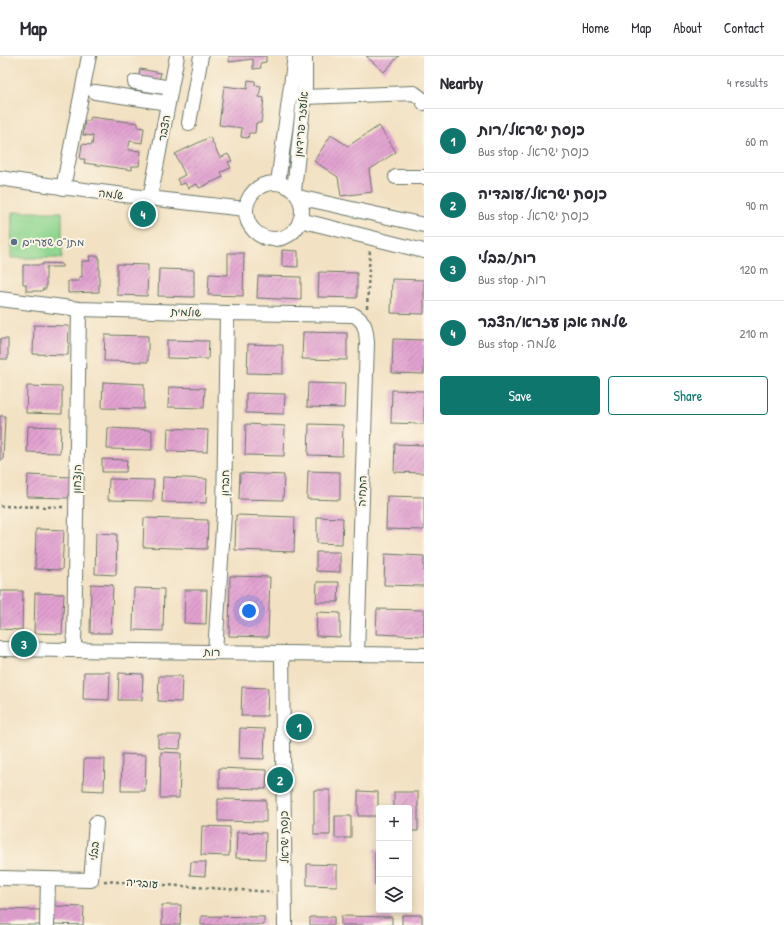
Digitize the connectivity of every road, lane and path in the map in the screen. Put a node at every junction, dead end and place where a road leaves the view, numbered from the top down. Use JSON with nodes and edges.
{"nodes":[{"id":1,"x":89,"y":56,"type":"edge"},
{"id":2,"x":177,"y":56,"type":"edge"},
{"id":3,"x":201,"y":56,"type":"edge"},
{"id":4,"x":295,"y":56,"type":"edge"},
{"id":5,"x":305,"y":56,"type":"edge"},
{"id":6,"x":135,"y":82,"type":"dead end"},
{"id":7,"x":171,"y":88,"type":"junction"},
{"id":8,"x":419,"y":89,"type":"edge"},
{"id":9,"x":95,"y":92,"type":"dead end"},
{"id":10,"x":303,"y":97,"type":"junction"},
{"id":11,"x":424,"y":103,"type":"edge"},
{"id":12,"x":168,"y":104,"type":"junction"},
{"id":13,"x":189,"y":123,"type":"dead end"},
{"id":14,"x":396,"y":177,"type":"dead end"},
{"id":15,"x":424,"y":177,"type":"edge"},
{"id":16,"x":0,"y":178,"type":"edge"},
{"id":17,"x":278,"y":183,"type":"junction"},
{"id":18,"x":63,"y":188,"type":"junction"},
{"id":19,"x":296,"y":194,"type":"junction"},
{"id":20,"x":150,"y":199,"type":"junction"},
{"id":21,"x":246,"y":209,"type":"junction"},
{"id":22,"x":300,"y":220,"type":"junction"},
{"id":23,"x":424,"y":225,"type":"edge"},
{"id":24,"x":370,"y":238,"type":"junction"},
{"id":25,"x":424,"y":251,"type":"edge"},
{"id":26,"x":0,"y":299,"type":"edge"},
{"id":27,"x":79,"y":309,"type":"junction"},
{"id":28,"x":227,"y":313,"type":"junction"},
{"id":29,"x":366,"y":329,"type":"junction"},
{"id":30,"x":0,"y":506,"type":"edge"},
{"id":31,"x":76,"y":507,"type":"junction"},
{"id":32,"x":0,"y":649,"type":"edge"},
{"id":33,"x":74,"y":650,"type":"junction"},
{"id":34,"x":215,"y":652,"type":"junction"},
{"id":35,"x":282,"y":653,"type":"junction"},
{"id":36,"x":357,"y":654,"type":"junction"},
{"id":37,"x":424,"y":655,"type":"edge"},
{"id":38,"x":96,"y":823,"type":"dead end"},
{"id":39,"x":0,"y":878,"type":"edge"},
{"id":40,"x":48,"y":879,"type":"junction"},
{"id":41,"x":91,"y":880,"type":"junction"},
{"id":42,"x":285,"y":892,"type":"junction"},
{"id":43,"x":47,"y":925,"type":"edge"},
{"id":44,"x":285,"y":925,"type":"edge"}],
"edges":[{"from":1,"to":18,"type":"street"},
{"from":2,"to":7,"type":"street","name":"הצבר"},
{"from":3,"to":13,"type":"street"},
{"from":4,"to":17,"type":"street","name":"אלעזר פרידמן"},
{"from":5,"to":10,"type":"street","name":"אלעזר פרידמן"},
{"from":6,"to":7,"type":"street"},
{"from":7,"to":12,"type":"street","name":"הצבר"},
{"from":8,"to":10,"type":"street"},
{"from":8,"to":11,"type":"street"},
{"from":9,"to":12,"type":"street"},
{"from":10,"to":19,"type":"street","name":"אלעזר פרידמן"},
{"from":12,"to":20,"type":"street","name":"הצבר"},
{"from":14,"to":15,"type":"street"},
{"from":16,"to":18,"type":"street","name":"שלמה"},
{"from":17,"to":19,"type":"street"},
{"from":17,"to":21,"type":"street"},
{"from":18,"to":20,"type":"street","name":"שלמה"},
{"from":19,"to":22,"type":"street"},
{"from":19,"to":23,"type":"street"},
{"from":20,"to":21,"type":"street","name":"שלמה"},
{"from":21,"to":22,"type":"street"},
{"from":22,"to":24,"type":"street"},
{"from":24,"to":25,"type":"street"},
{"from":24,"to":29,"type":"path"},
{"from":26,"to":27,"type":"street","name":"שולמית"},
{"from":27,"to":28,"type":"street","name":"שולמית"},
{"from":27,"to":31,"type":"street","name":"הנצחון"},
{"from":28,"to":29,"type":"street","name":"שולמית"},
{"from":28,"to":34,"type":"street","name":"חברון"},
{"from":29,"to":36,"type":"street","name":"התחיה"},
{"from":30,"to":31,"type":"path"},
{"from":31,"to":33,"type":"street","name":"הנצחון"},
{"from":32,"to":33,"type":"street","name":"רות"},
{"from":33,"to":34,"type":"street","name":"רות"},
{"from":34,"to":35,"type":"street","name":"רות"},
{"from":35,"to":36,"type":"street","name":"רות"},
{"from":35,"to":42,"type":"street","name":"כנסת ישראל"},
{"from":36,"to":37,"type":"street","name":"רות"},
{"from":38,"to":41,"type":"street","name":"בבלי"},
{"from":39,"to":40,"type":"street"},
{"from":40,"to":41,"type":"street"},
{"from":40,"to":43,"type":"street"},
{"from":41,"to":42,"type":"path","name":"עובדיה"},
{"from":42,"to":44,"type":"street","name":"כנסת ישראל"}]}
